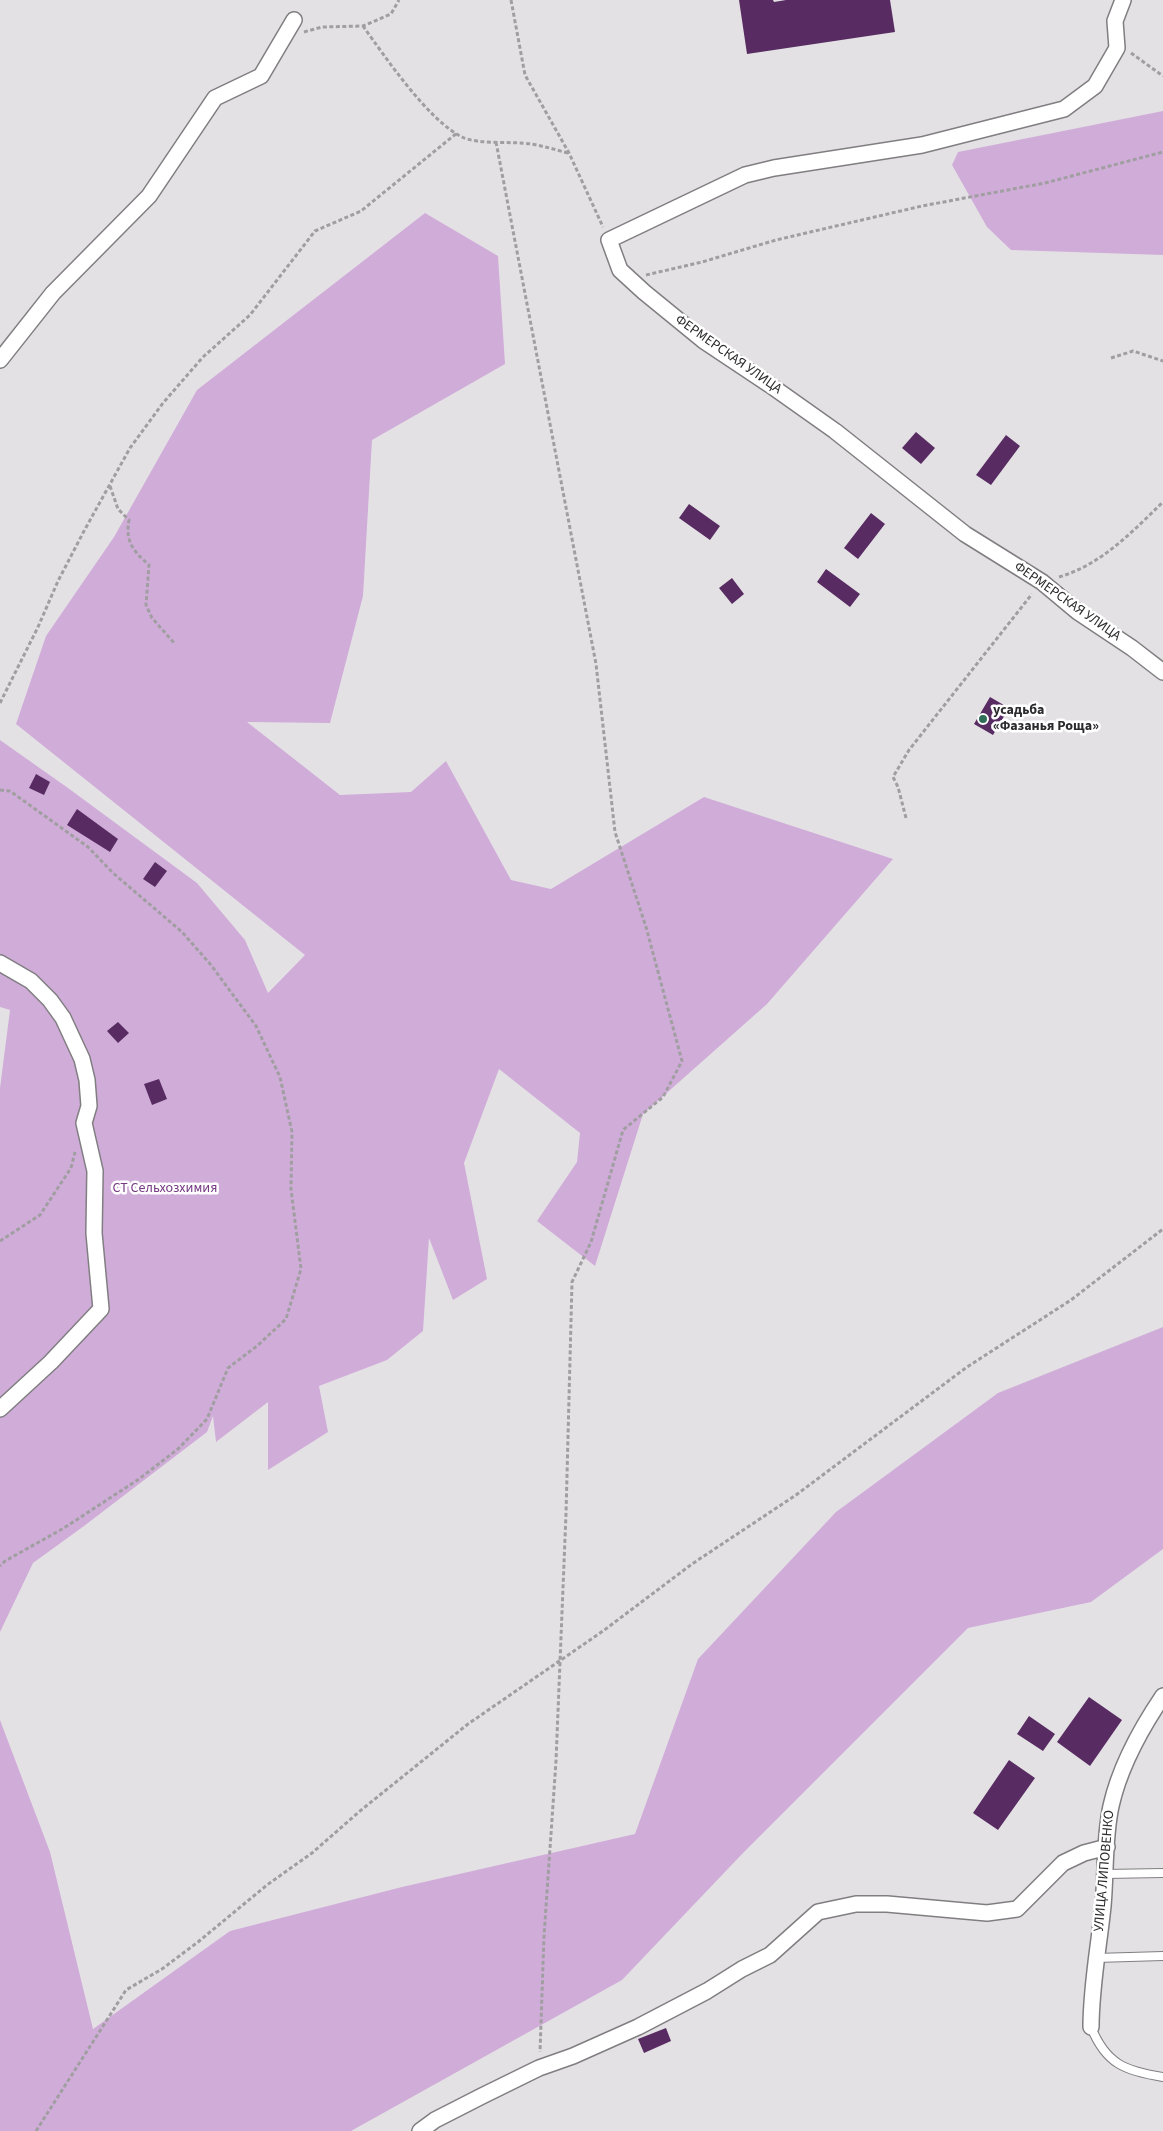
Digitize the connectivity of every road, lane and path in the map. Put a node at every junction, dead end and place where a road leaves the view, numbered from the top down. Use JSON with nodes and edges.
{"nodes":[{"id":1,"x":399,"y":0,"type":"edge"},
{"id":2,"x":511,"y":0,"type":"edge"},
{"id":3,"x":1123,"y":0,"type":"edge"},
{"id":4,"x":363,"y":26,"type":"junction"},
{"id":5,"x":296,"y":28,"type":"joint"},
{"id":6,"x":1116,"y":38,"type":"junction"},
{"id":7,"x":1163,"y":76,"type":"edge"},
{"id":8,"x":457,"y":133,"type":"junction"},
{"id":9,"x":496,"y":142,"type":"junction"},
{"id":10,"x":1163,"y":152,"type":"edge"},
{"id":11,"x":569,"y":153,"type":"junction"},
{"id":12,"x":609,"y":240,"type":"junction"},
{"id":13,"x":634,"y":283,"type":"junction"},
{"id":14,"x":1111,"y":358,"type":"dead end"},
{"id":15,"x":0,"y":360,"type":"edge"},
{"id":16,"x":1163,"y":360,"type":"edge"},
{"id":17,"x":110,"y":485,"type":"junction"},
{"id":18,"x":1163,"y":502,"type":"edge"},
{"id":19,"x":1042,"y":582,"type":"junction"},
{"id":20,"x":175,"y":644,"type":"dead end"},
{"id":21,"x":1163,"y":672,"type":"edge"},
{"id":22,"x":0,"y":703,"type":"edge"},
{"id":23,"x":0,"y":790,"type":"edge"},
{"id":24,"x":906,"y":818,"type":"dead end"},
{"id":25,"x":0,"y":963,"type":"edge"},
{"id":26,"x":76,"y":1150,"type":"dead end"},
{"id":27,"x":1163,"y":1229,"type":"edge"},
{"id":28,"x":0,"y":1241,"type":"edge"},
{"id":29,"x":0,"y":1409,"type":"edge"},
{"id":30,"x":0,"y":1566,"type":"edge"},
{"id":31,"x":560,"y":1661,"type":"junction"},
{"id":32,"x":1163,"y":1696,"type":"edge"},
{"id":33,"x":1107,"y":1847,"type":"junction"},
{"id":34,"x":1163,"y":1873,"type":"edge"},
{"id":35,"x":1105,"y":1874,"type":"junction"},
{"id":36,"x":1163,"y":1956,"type":"edge"},
{"id":37,"x":1096,"y":1958,"type":"junction"},
{"id":38,"x":1091,"y":2027,"type":"joint"},
{"id":39,"x":539,"y":2068,"type":"junction"},
{"id":40,"x":1163,"y":2077,"type":"edge"},
{"id":41,"x":36,"y":2131,"type":"edge"},
{"id":42,"x":420,"y":2131,"type":"edge"}],
"edges":[{"from":1,"to":4,"type":"path"},
{"from":2,"to":11,"type":"path"},
{"from":3,"to":6,"type":"street"},
{"from":4,"to":5,"type":"path"},
{"from":4,"to":8,"type":"path"},
{"from":5,"to":15,"type":"street"},
{"from":6,"to":7,"type":"path"},
{"from":6,"to":12,"type":"street"},
{"from":8,"to":9,"type":"path"},
{"from":8,"to":17,"type":"path"},
{"from":9,"to":11,"type":"path"},
{"from":9,"to":31,"type":"path"},
{"from":10,"to":13,"type":"path"},
{"from":11,"to":12,"type":"path"},
{"from":12,"to":13,"type":"street","name":"ФЕРМЕРСКАЯ УЛИЦА"},
{"from":13,"to":19,"type":"street","name":"ФЕРМЕРСКАЯ УЛИЦА"},
{"from":14,"to":16,"type":"path"},
{"from":17,"to":20,"type":"path"},
{"from":17,"to":22,"type":"path"},
{"from":18,"to":19,"type":"path"},
{"from":19,"to":21,"type":"street","name":"ФЕРМЕРСКАЯ УЛИЦА"},
{"from":19,"to":24,"type":"path"},
{"from":23,"to":30,"type":"path"},
{"from":25,"to":29,"type":"street"},
{"from":26,"to":28,"type":"path"},
{"from":27,"to":31,"type":"path"},
{"from":31,"to":39,"type":"path"},
{"from":31,"to":41,"type":"path"},
{"from":32,"to":33,"type":"street","name":"УЛИЦА ЛИПОВЕНКО"},
{"from":33,"to":35,"type":"street","name":"УЛИЦА ЛИПОВЕНКО"},
{"from":33,"to":39,"type":"street"},
{"from":34,"to":35,"type":"lane"},
{"from":35,"to":37,"type":"street","name":"УЛИЦА ЛИПОВЕНКО"},
{"from":36,"to":37,"type":"lane"},
{"from":37,"to":38,"type":"street","name":"УЛИЦА ЛИПОВЕНКО"},
{"from":38,"to":40,"type":"lane"},
{"from":39,"to":42,"type":"street"}]}
